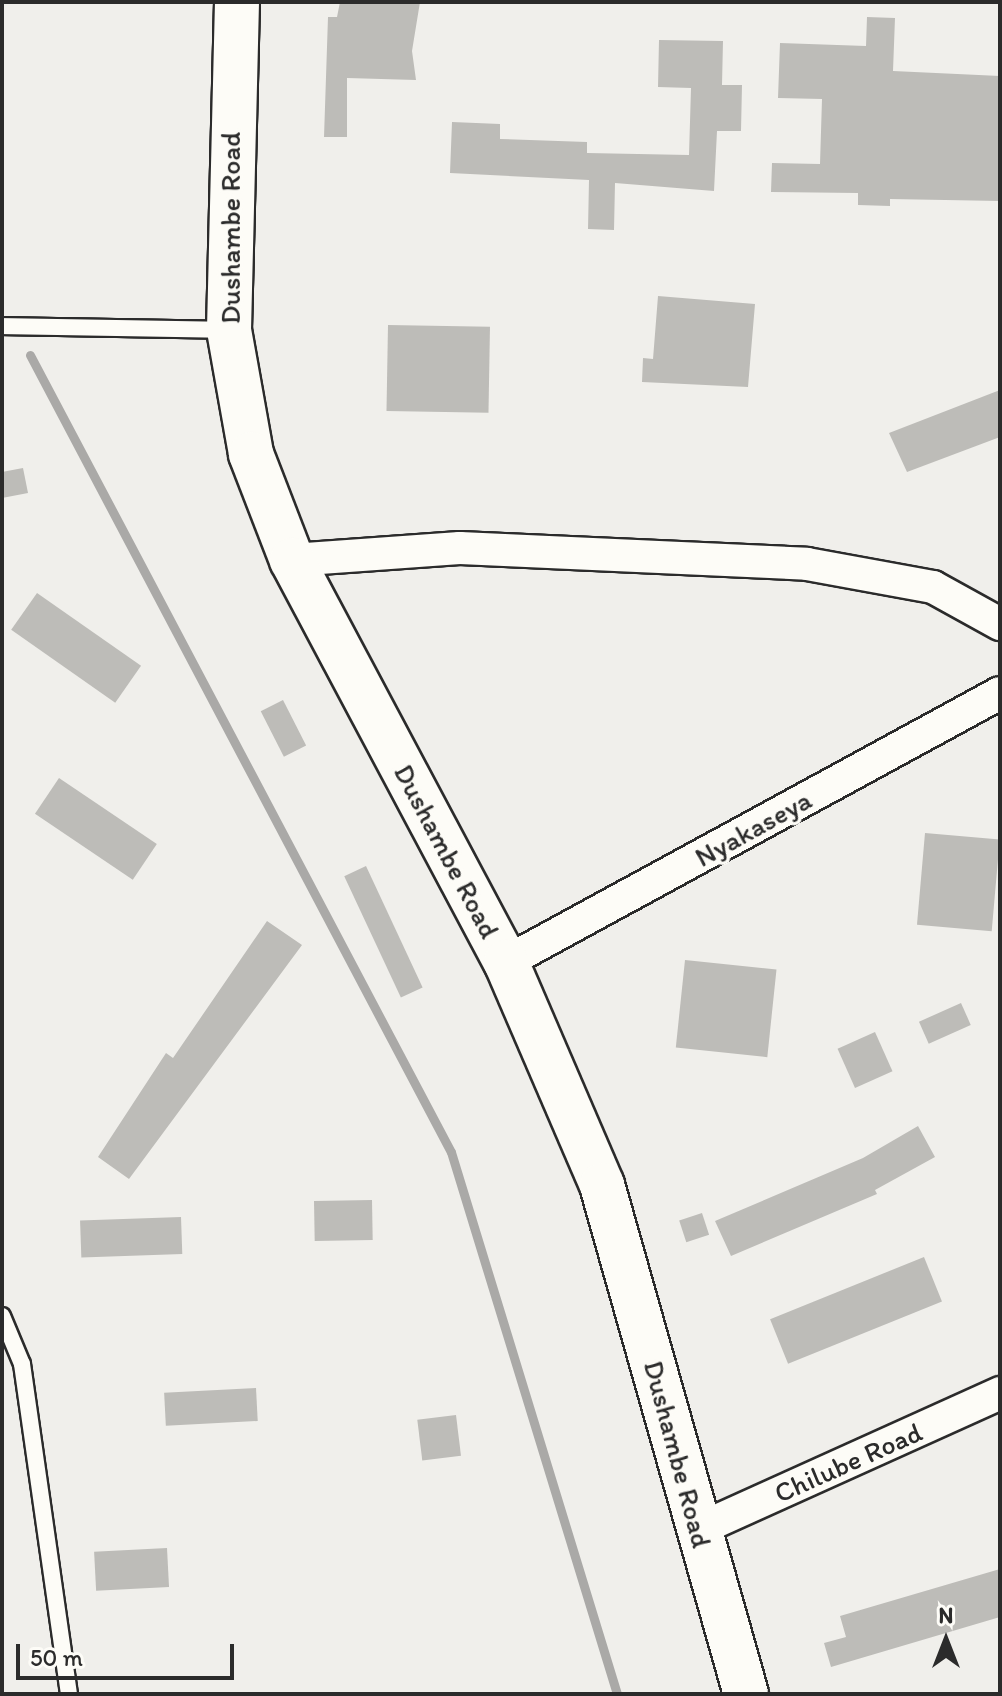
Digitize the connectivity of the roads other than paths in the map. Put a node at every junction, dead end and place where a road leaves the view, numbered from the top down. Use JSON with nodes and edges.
{"nodes":[{"id":1,"x":237,"y":2,"type":"edge"},
{"id":2,"x":2,"y":326,"type":"edge"},
{"id":3,"x":229,"y":330,"type":"junction"},
{"id":4,"x":292,"y":560,"type":"junction"},
{"id":5,"x":1000,"y":624,"type":"edge"},
{"id":6,"x":1000,"y":693,"type":"edge"},
{"id":7,"x":506,"y":962,"type":"junction"},
{"id":8,"x":2,"y":1316,"type":"edge"},
{"id":9,"x":1000,"y":1393,"type":"edge"},
{"id":10,"x":697,"y":1530,"type":"junction"},
{"id":11,"x":69,"y":1694,"type":"edge"},
{"id":12,"x":746,"y":1694,"type":"edge"}],
"edges":[{"from":1,"to":3,"type":"street","name":"Dushambe Road"},
{"from":2,"to":3,"type":"lane"},
{"from":3,"to":4,"type":"street","name":"Dushambe Road"},
{"from":4,"to":5,"type":"street"},
{"from":4,"to":7,"type":"street","name":"Dushambe Road"},
{"from":6,"to":7,"type":"street","name":"Nyakaseya"},
{"from":7,"to":10,"type":"street","name":"Dushambe Road"},
{"from":8,"to":11,"type":"lane"},
{"from":9,"to":10,"type":"street","name":"Chilube Road"},
{"from":10,"to":12,"type":"street","name":"Dushambe Road"}]}
